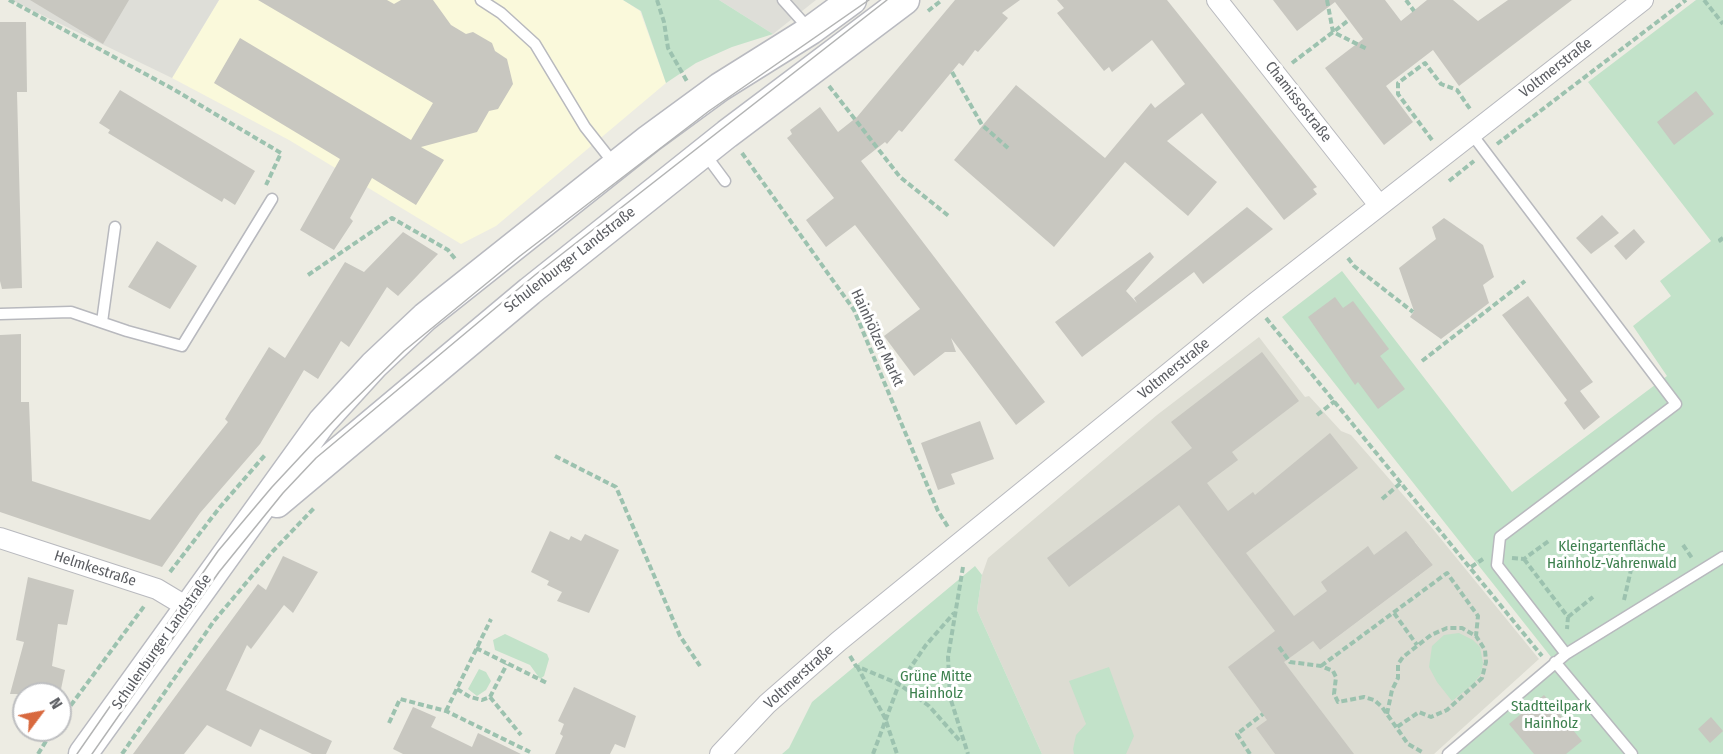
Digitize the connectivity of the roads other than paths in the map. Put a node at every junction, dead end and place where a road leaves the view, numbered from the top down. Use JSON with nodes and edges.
{"nodes":[{"id":1,"x":481,"y":0,"type":"edge"},
{"id":2,"x":783,"y":0,"type":"edge"},
{"id":3,"x":852,"y":0,"type":"edge"},
{"id":4,"x":905,"y":0,"type":"edge"},
{"id":5,"x":1217,"y":0,"type":"edge"},
{"id":6,"x":1643,"y":0,"type":"edge"},
{"id":7,"x":810,"y":30,"type":"junction"},
{"id":8,"x":1476,"y":129,"type":"junction"},
{"id":9,"x":615,"y":165,"type":"junction"},
{"id":10,"x":272,"y":199,"type":"road end"},
{"id":11,"x":1379,"y":205,"type":"junction"},
{"id":12,"x":115,"y":227,"type":"dead end"},
{"id":13,"x":0,"y":314,"type":"edge"},
{"id":14,"x":102,"y":322,"type":"junction"},
{"id":15,"x":243,"y":531,"type":"junction"},
{"id":16,"x":0,"y":538,"type":"edge"},
{"id":17,"x":1723,"y":557,"type":"edge"},
{"id":18,"x":187,"y":607,"type":"junction"},
{"id":19,"x":1566,"y":654,"type":"junction"},
{"id":20,"x":1553,"y":664,"type":"junction"},
{"id":21,"x":83,"y":754,"type":"edge"},
{"id":22,"x":720,"y":754,"type":"edge"},
{"id":23,"x":1448,"y":754,"type":"edge"},
{"id":24,"x":1632,"y":754,"type":"edge"}],
"edges":[{"from":1,"to":9,"type":"lane"},
{"from":2,"to":7,"type":"lane"},
{"from":3,"to":7,"type":"main road","name":"Schulenburger Landstraße"},
{"from":4,"to":15,"type":"main road","name":"Schulenburger Landstraße"},
{"from":5,"to":11,"type":"street","name":"Chamissostraße"},
{"from":6,"to":8,"type":"street","name":"Voltmerstraße"},
{"from":7,"to":9,"type":"main road","name":"Schulenburger Landstraße"},
{"from":8,"to":11,"type":"street","name":"Voltmerstraße"},
{"from":8,"to":19,"type":"lane"},
{"from":9,"to":15,"type":"main road","name":"Schulenburger Landstraße"},
{"from":10,"to":14,"type":"lane"},
{"from":11,"to":22,"type":"street","name":"Voltmerstraße"},
{"from":12,"to":14,"type":"lane"},
{"from":13,"to":14,"type":"lane"},
{"from":15,"to":18,"type":"main road","name":"Schulenburger Landstraße"},
{"from":16,"to":18,"type":"street","name":"Helmkestraße"},
{"from":17,"to":19,"type":"lane"},
{"from":18,"to":21,"type":"main road","name":"Schulenburger Landstraße"},
{"from":19,"to":20,"type":"lane"},
{"from":20,"to":23,"type":"lane"},
{"from":20,"to":24,"type":"lane"}]}
